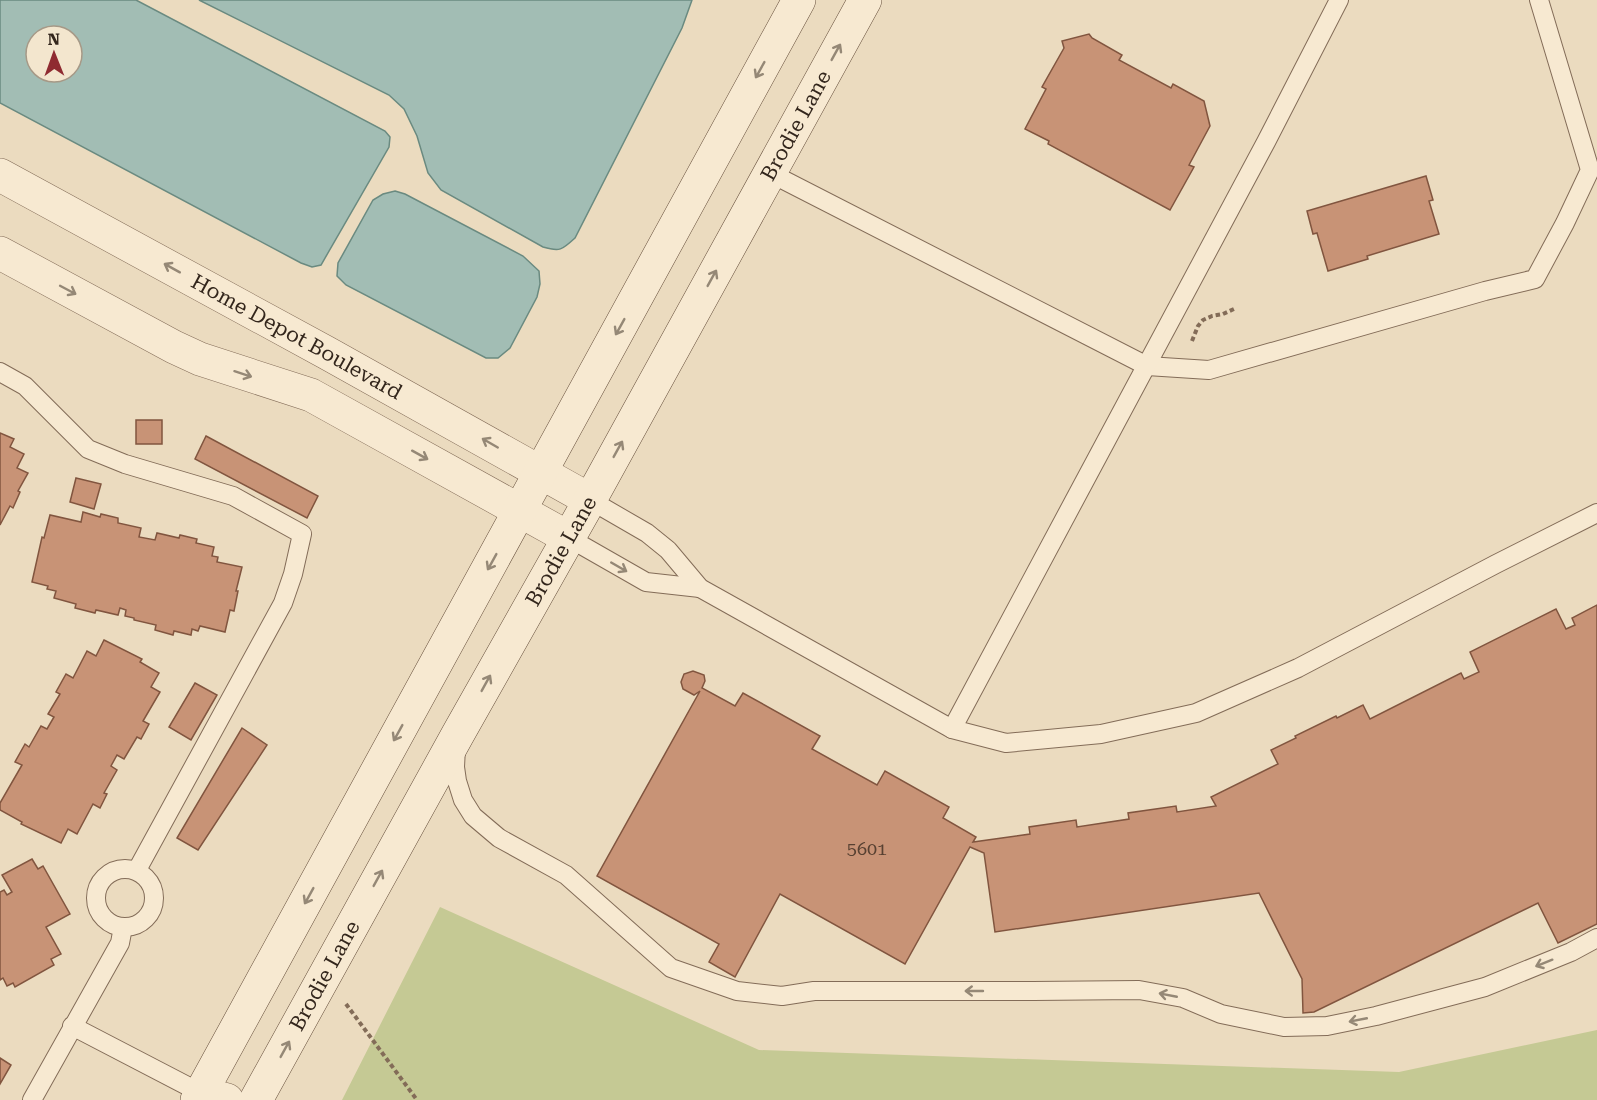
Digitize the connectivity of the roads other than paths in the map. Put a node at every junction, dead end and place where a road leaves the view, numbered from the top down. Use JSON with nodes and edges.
{"nodes":[{"id":1,"x":799,"y":0,"type":"edge"},
{"id":2,"x":865,"y":0,"type":"edge"},
{"id":3,"x":1339,"y":0,"type":"edge"},
{"id":4,"x":1539,"y":0,"type":"edge"},
{"id":5,"x":770,"y":173,"type":"junction"},
{"id":6,"x":0,"y":175,"type":"edge"},
{"id":7,"x":0,"y":253,"type":"edge"},
{"id":8,"x":1147,"y":366,"type":"junction"},
{"id":9,"x":0,"y":372,"type":"edge"},
{"id":10,"x":541,"y":472,"type":"junction"},
{"id":11,"x":590,"y":500,"type":"junction"},
{"id":12,"x":520,"y":510,"type":"junction"},
{"id":13,"x":1597,"y":513,"type":"edge"},
{"id":14,"x":568,"y":538,"type":"junction"},
{"id":15,"x":700,"y":588,"type":"junction"},
{"id":16,"x":952,"y":729,"type":"junction"},
{"id":17,"x":458,"y":734,"type":"junction"},
{"id":18,"x":137,"y":870,"type":"junction"},
{"id":19,"x":123,"y":927,"type":"junction"},
{"id":20,"x":1597,"y":939,"type":"edge"},
{"id":21,"x":72,"y":1026,"type":"junction"},
{"id":22,"x":208,"y":1098,"type":"edge"},
{"id":23,"x":32,"y":1100,"type":"edge"},
{"id":24,"x":256,"y":1100,"type":"edge"}],
"edges":[{"from":1,"to":10,"type":"main road","one_way":true},
{"from":5,"to":2,"type":"main road","name":"Brodie Lane","one_way":true},
{"from":3,"to":8,"type":"lane"},
{"from":4,"to":8,"type":"lane"},
{"from":5,"to":8,"type":"lane"},
{"from":11,"to":5,"type":"main road","name":"Brodie Lane","one_way":true},
{"from":10,"to":6,"type":"main road","name":"Home Depot Boulevard","one_way":true},
{"from":7,"to":12,"type":"main road","one_way":true},
{"from":8,"to":16,"type":"lane"},
{"from":9,"to":18,"type":"lane"},
{"from":10,"to":11,"type":"main road","name":"Home Depot Boulevard"},
{"from":10,"to":12,"type":"main road"},
{"from":11,"to":14,"type":"main road","name":"Brodie Lane"},
{"from":11,"to":15,"type":"lane"},
{"from":12,"to":14,"type":"main road"},
{"from":12,"to":22,"type":"main road","one_way":true},
{"from":13,"to":16,"type":"lane"},
{"from":14,"to":15,"type":"lane","one_way":true},
{"from":17,"to":14,"type":"main road","name":"Brodie Lane","one_way":true},
{"from":15,"to":16,"type":"lane"},
{"from":20,"to":17,"type":"lane","one_way":true},
{"from":24,"to":17,"type":"main road","name":"Brodie Lane","one_way":true},
{"from":18,"to":19,"type":"lane"},
{"from":18,"to":19,"type":"lane"},
{"from":19,"to":21,"type":"lane"},
{"from":21,"to":22,"type":"lane"},
{"from":21,"to":23,"type":"lane"}]}
